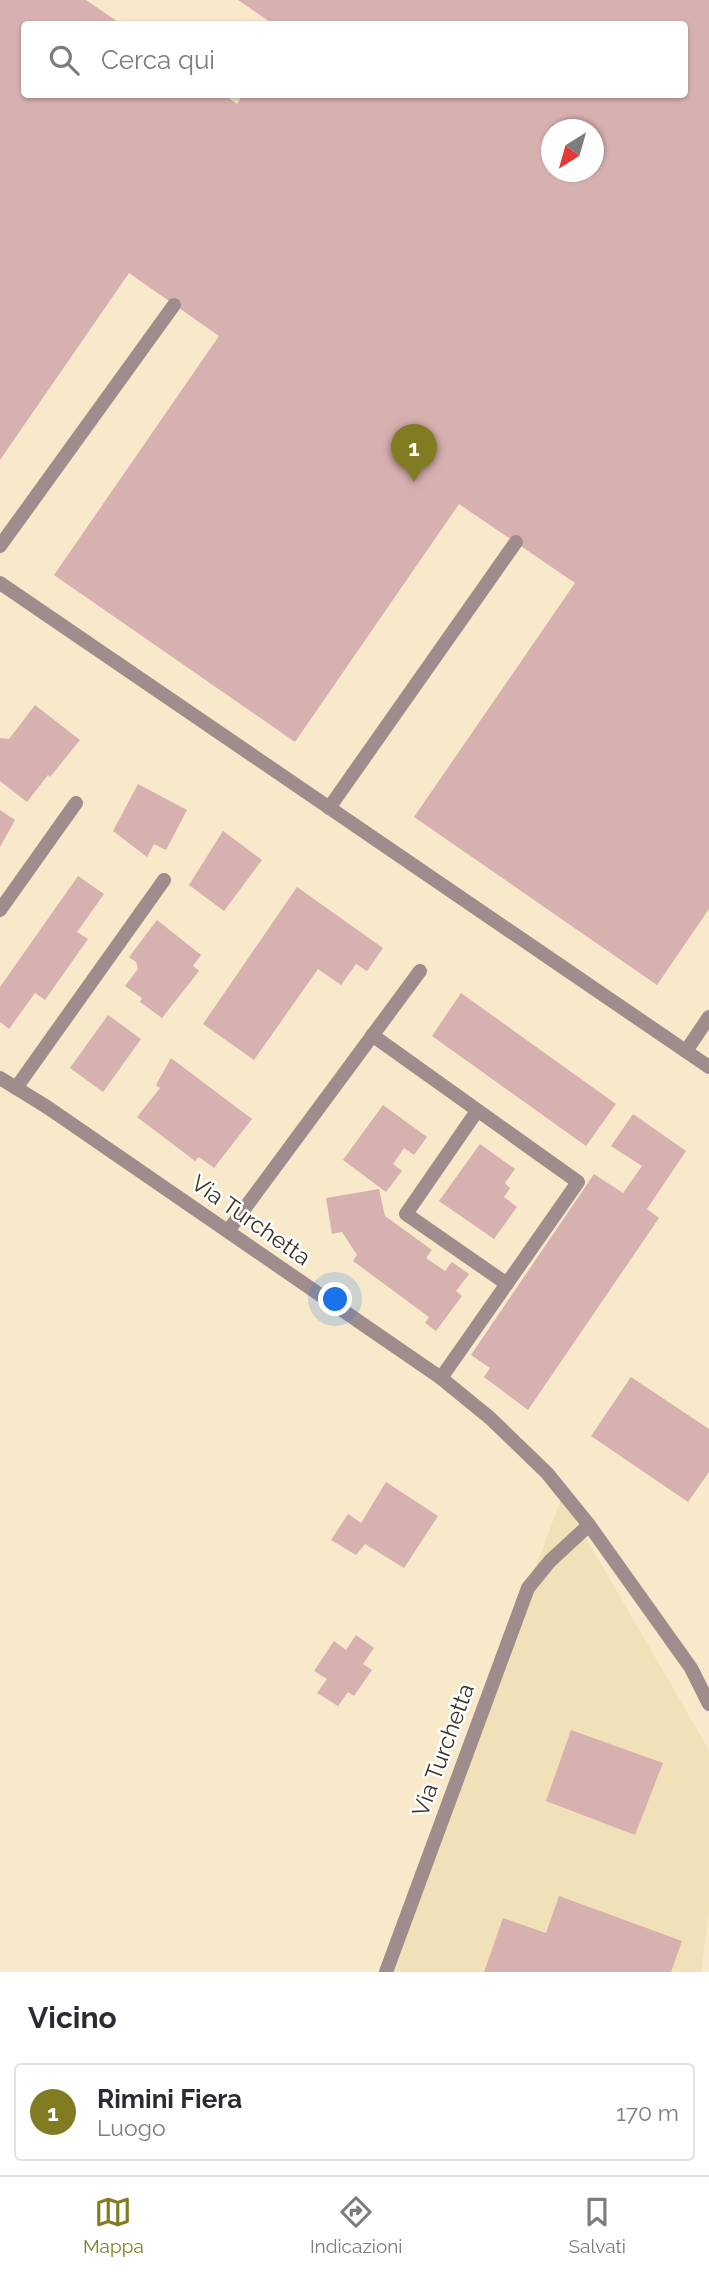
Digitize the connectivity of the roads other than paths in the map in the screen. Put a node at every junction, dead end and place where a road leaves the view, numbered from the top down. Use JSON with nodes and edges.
{"nodes":[{"id":1,"x":174,"y":305,"type":"dead end"},
{"id":2,"x":516,"y":542,"type":"dead end"},
{"id":3,"x":0,"y":546,"type":"edge"},
{"id":4,"x":0,"y":583,"type":"edge"},
{"id":5,"x":76,"y":803,"type":"dead end"},
{"id":6,"x":329,"y":807,"type":"junction"},
{"id":7,"x":164,"y":880,"type":"dead end"},
{"id":8,"x":0,"y":910,"type":"edge"},
{"id":9,"x":420,"y":971,"type":"dead end"},
{"id":10,"x":709,"y":1017,"type":"edge"},
{"id":11,"x":372,"y":1035,"type":"junction"},
{"id":12,"x":686,"y":1051,"type":"junction"},
{"id":13,"x":709,"y":1067,"type":"edge"},
{"id":14,"x":0,"y":1078,"type":"edge"},
{"id":15,"x":16,"y":1088,"type":"junction"},
{"id":16,"x":477,"y":1111,"type":"junction"},
{"id":17,"x":228,"y":1231,"type":"junction"},
{"id":18,"x":507,"y":1284,"type":"junction"},
{"id":19,"x":441,"y":1378,"type":"junction"},
{"id":20,"x":589,"y":1525,"type":"junction"},
{"id":21,"x":709,"y":1704,"type":"edge"},
{"id":22,"x":386,"y":1972,"type":"edge"}],
"edges":[{"from":1,"to":3,"type":"street"},
{"from":2,"to":6,"type":"street"},
{"from":4,"to":6,"type":"street"},
{"from":5,"to":8,"type":"street"},
{"from":6,"to":12,"type":"street"},
{"from":7,"to":15,"type":"street"},
{"from":9,"to":11,"type":"street"},
{"from":10,"to":12,"type":"street"},
{"from":11,"to":16,"type":"street"},
{"from":11,"to":17,"type":"street"},
{"from":12,"to":13,"type":"street"},
{"from":14,"to":15,"type":"street","name":"Via Turchetta"},
{"from":15,"to":17,"type":"street","name":"Via Turchetta"},
{"from":16,"to":18,"type":"street"},
{"from":16,"to":18,"type":"street"},
{"from":17,"to":19,"type":"street","name":"Via Turchetta"},
{"from":18,"to":19,"type":"street"},
{"from":19,"to":20,"type":"street","name":"Via Turchetta"},
{"from":20,"to":21,"type":"street","name":"Via Turchetta"},
{"from":20,"to":22,"type":"street","name":"Via Turchetta"}]}
